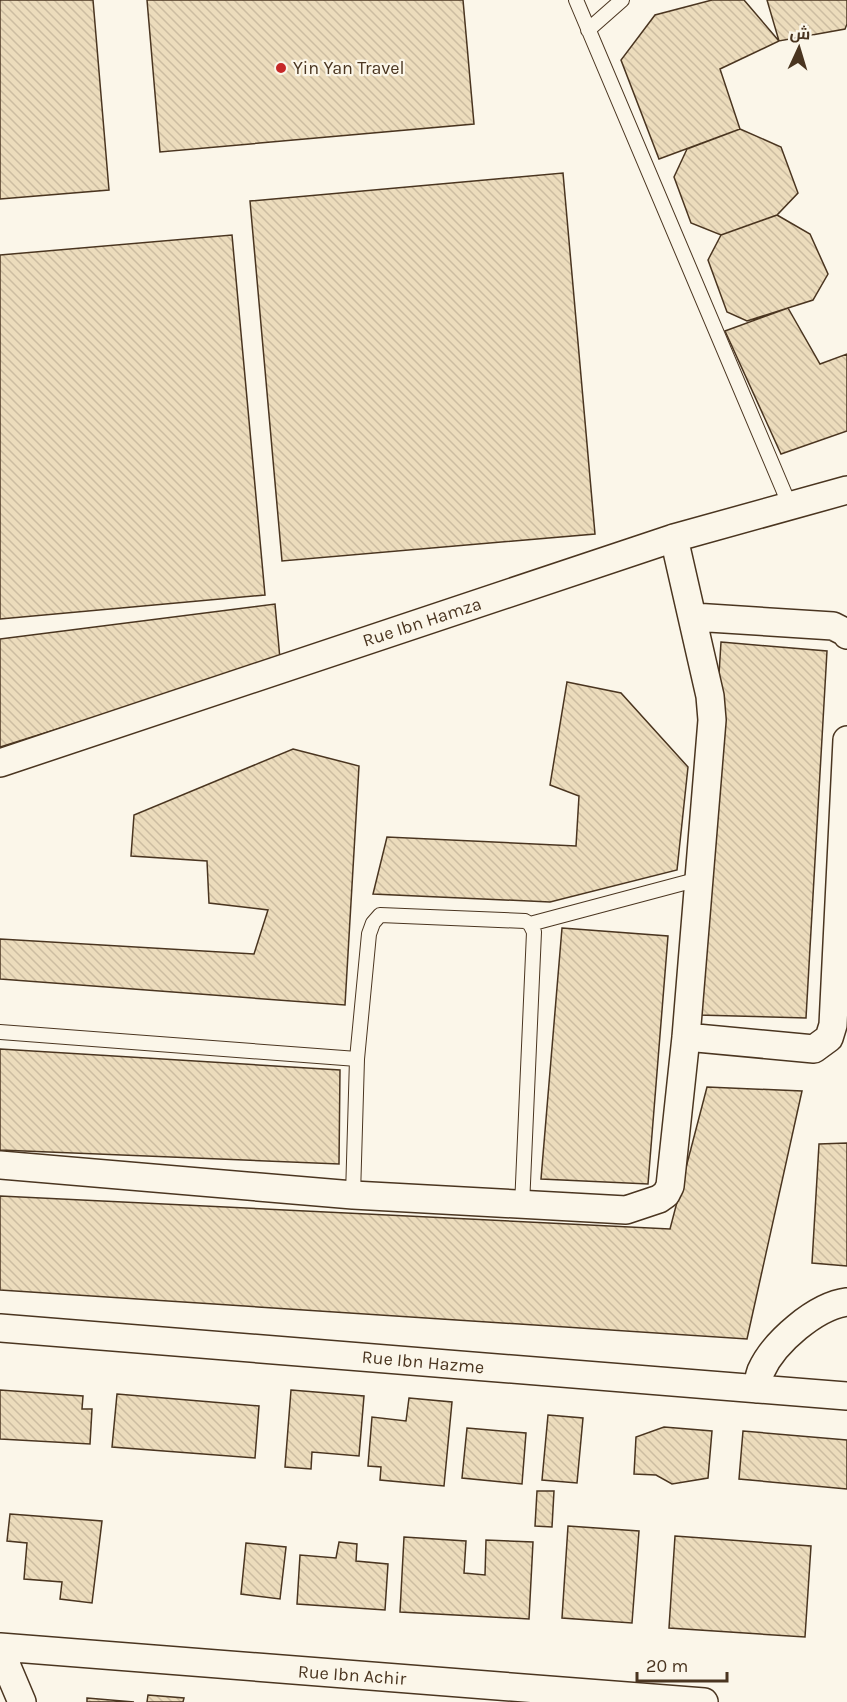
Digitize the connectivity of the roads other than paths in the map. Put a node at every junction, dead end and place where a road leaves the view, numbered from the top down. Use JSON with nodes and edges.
{"nodes":[{"id":1,"x":576,"y":0,"type":"edge"},
{"id":2,"x":622,"y":0,"type":"edge"},
{"id":3,"x":588,"y":30,"type":"junction"},
{"id":4,"x":847,"y":490,"type":"edge"},
{"id":5,"x":790,"y":506,"type":"junction"},
{"id":6,"x":674,"y":537,"type":"junction"},
{"id":7,"x":693,"y":617,"type":"junction"},
{"id":8,"x":847,"y":635,"type":"edge"},
{"id":9,"x":847,"y":740,"type":"edge"},
{"id":10,"x":0,"y":763,"type":"edge"},
{"id":11,"x":699,"y":879,"type":"junction"},
{"id":12,"x":530,"y":924,"type":"junction"},
{"id":13,"x":0,"y":1032,"type":"edge"},
{"id":14,"x":686,"y":1037,"type":"junction"},
{"id":15,"x":357,"y":1059,"type":"junction"},
{"id":16,"x":0,"y":1165,"type":"edge"},
{"id":17,"x":353,"y":1195,"type":"junction"},
{"id":18,"x":522,"y":1206,"type":"junction"},
{"id":19,"x":847,"y":1302,"type":"edge"},
{"id":20,"x":0,"y":1328,"type":"edge"},
{"id":21,"x":756,"y":1389,"type":"junction"},
{"id":22,"x":847,"y":1396,"type":"edge"},
{"id":23,"x":0,"y":1648,"type":"edge"},
{"id":24,"x":22,"y":1702,"type":"edge"},
{"id":25,"x":704,"y":1702,"type":"edge"}],
"edges":[{"from":1,"to":3,"type":"lane"},
{"from":2,"to":3,"type":"lane"},
{"from":3,"to":5,"type":"lane"},
{"from":4,"to":5,"type":"street","name":"Rue Ibn Hamza"},
{"from":5,"to":6,"type":"street","name":"Rue Ibn Hamza"},
{"from":6,"to":7,"type":"street"},
{"from":6,"to":10,"type":"street","name":"Rue Ibn Hamza"},
{"from":7,"to":8,"type":"street"},
{"from":7,"to":11,"type":"street"},
{"from":9,"to":14,"type":"street"},
{"from":11,"to":12,"type":"lane"},
{"from":11,"to":14,"type":"street"},
{"from":12,"to":15,"type":"lane"},
{"from":12,"to":18,"type":"lane"},
{"from":13,"to":15,"type":"lane"},
{"from":14,"to":18,"type":"street"},
{"from":15,"to":17,"type":"lane"},
{"from":16,"to":17,"type":"street"},
{"from":17,"to":18,"type":"street"},
{"from":19,"to":21,"type":"street"},
{"from":20,"to":21,"type":"street","name":"Rue Ibn Hazme"},
{"from":21,"to":22,"type":"street","name":"Rue Ibn Hazme"},
{"from":23,"to":24,"type":"street"},
{"from":23,"to":25,"type":"street","name":"Rue Ibn Achir"}]}
